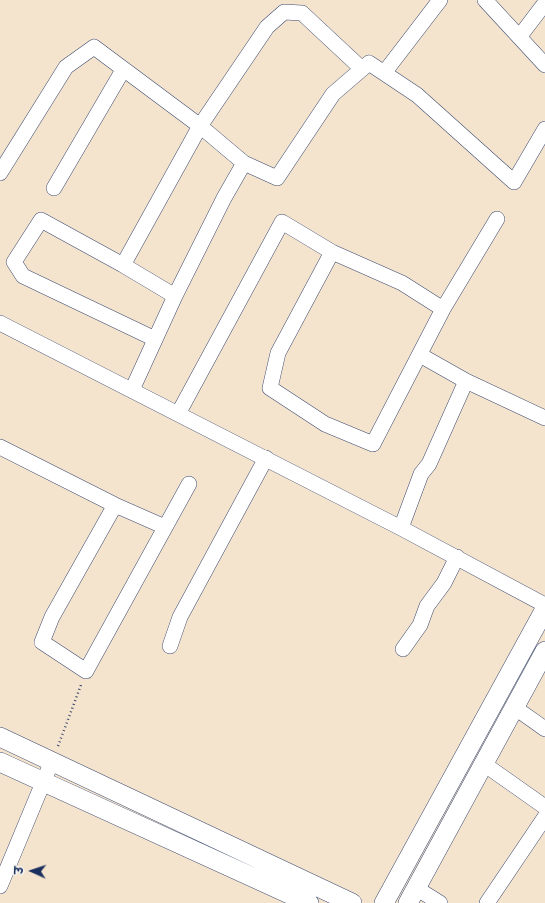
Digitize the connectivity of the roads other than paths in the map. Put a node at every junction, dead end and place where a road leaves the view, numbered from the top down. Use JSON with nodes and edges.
{"nodes":[{"id":1,"x":440,"y":0,"type":"edge"},
{"id":2,"x":485,"y":0,"type":"edge"},
{"id":3,"x":545,"y":3,"type":"edge"},
{"id":4,"x":520,"y":36,"type":"junction"},
{"id":5,"x":545,"y":65,"type":"edge"},
{"id":6,"x":362,"y":69,"type":"junction"},
{"id":7,"x":123,"y":70,"type":"junction"},
{"id":8,"x":384,"y":73,"type":"junction"},
{"id":9,"x":200,"y":126,"type":"junction"},
{"id":10,"x":545,"y":129,"type":"edge"},
{"id":11,"x":244,"y":162,"type":"junction"},
{"id":12,"x":0,"y":173,"type":"edge"},
{"id":13,"x":54,"y":188,"type":"dead end"},
{"id":14,"x":497,"y":219,"type":"dead end"},
{"id":15,"x":332,"y":252,"type":"junction"},
{"id":16,"x":123,"y":264,"type":"junction"},
{"id":17,"x":175,"y":296,"type":"junction"},
{"id":18,"x":443,"y":309,"type":"junction"},
{"id":19,"x":0,"y":323,"type":"edge"},
{"id":20,"x":155,"y":339,"type":"junction"},
{"id":21,"x":420,"y":355,"type":"junction"},
{"id":22,"x":466,"y":380,"type":"junction"},
{"id":23,"x":132,"y":390,"type":"junction"},
{"id":24,"x":178,"y":414,"type":"junction"},
{"id":25,"x":545,"y":418,"type":"edge"},
{"id":26,"x":0,"y":447,"type":"edge"},
{"id":27,"x":266,"y":458,"type":"junction"},
{"id":28,"x":189,"y":484,"type":"dead end"},
{"id":29,"x":115,"y":505,"type":"junction"},
{"id":30,"x":165,"y":527,"type":"junction"},
{"id":31,"x":401,"y":528,"type":"junction"},
{"id":32,"x":457,"y":557,"type":"junction"},
{"id":33,"x":545,"y":605,"type":"edge"},
{"id":34,"x":545,"y":609,"type":"edge"},
{"id":35,"x":170,"y":646,"type":"dead end"},
{"id":36,"x":403,"y":649,"type":"dead end"},
{"id":37,"x":544,"y":655,"type":"edge"},
{"id":38,"x":514,"y":708,"type":"junction"},
{"id":39,"x":545,"y":729,"type":"edge"},
{"id":40,"x":0,"y":736,"type":"edge"},
{"id":41,"x":52,"y":761,"type":"junction"},
{"id":42,"x":0,"y":762,"type":"edge"},
{"id":43,"x":484,"y":764,"type":"junction"},
{"id":44,"x":43,"y":782,"type":"junction"},
{"id":45,"x":545,"y":807,"type":"edge"},
{"id":46,"x":545,"y":817,"type":"edge"},
{"id":47,"x":0,"y":886,"type":"edge"},
{"id":48,"x":412,"y":895,"type":"edge"},
{"id":49,"x":309,"y":903,"type":"edge"},
{"id":50,"x":352,"y":903,"type":"edge"},
{"id":51,"x":384,"y":903,"type":"edge"},
{"id":52,"x":440,"y":903,"type":"edge"},
{"id":53,"x":487,"y":903,"type":"edge"}],
"edges":[{"from":1,"to":8,"type":"street"},
{"from":2,"to":4,"type":"street"},
{"from":3,"to":4,"type":"street"},
{"from":4,"to":5,"type":"street"},
{"from":6,"to":8,"type":"street"},
{"from":6,"to":9,"type":"street"},
{"from":6,"to":11,"type":"street"},
{"from":7,"to":9,"type":"street"},
{"from":7,"to":12,"type":"street"},
{"from":7,"to":13,"type":"street"},
{"from":8,"to":10,"type":"street"},
{"from":9,"to":11,"type":"street"},
{"from":9,"to":16,"type":"street"},
{"from":11,"to":17,"type":"street"},
{"from":14,"to":18,"type":"street"},
{"from":15,"to":18,"type":"street"},
{"from":15,"to":21,"type":"street"},
{"from":15,"to":24,"type":"street"},
{"from":16,"to":17,"type":"street"},
{"from":16,"to":20,"type":"street"},
{"from":17,"to":20,"type":"street"},
{"from":18,"to":21,"type":"street"},
{"from":19,"to":23,"type":"street"},
{"from":20,"to":23,"type":"street"},
{"from":21,"to":22,"type":"street"},
{"from":22,"to":25,"type":"street"},
{"from":22,"to":31,"type":"street"},
{"from":23,"to":24,"type":"street"},
{"from":24,"to":27,"type":"street"},
{"from":26,"to":29,"type":"street"},
{"from":27,"to":31,"type":"street"},
{"from":27,"to":35,"type":"street"},
{"from":28,"to":30,"type":"street"},
{"from":29,"to":30,"type":"street"},
{"from":29,"to":30,"type":"street"},
{"from":31,"to":32,"type":"street"},
{"from":32,"to":33,"type":"street"},
{"from":32,"to":36,"type":"street"},
{"from":34,"to":51,"type":"street"},
{"from":37,"to":38,"type":"street"},
{"from":38,"to":39,"type":"street"},
{"from":38,"to":43,"type":"street"},
{"from":40,"to":41,"type":"street"},
{"from":41,"to":44,"type":"street"},
{"from":41,"to":50,"type":"street"},
{"from":42,"to":44,"type":"street"},
{"from":43,"to":45,"type":"street"},
{"from":43,"to":48,"type":"street"},
{"from":44,"to":47,"type":"street"},
{"from":44,"to":49,"type":"street"},
{"from":46,"to":53,"type":"street"},
{"from":48,"to":52,"type":"street"}]}
